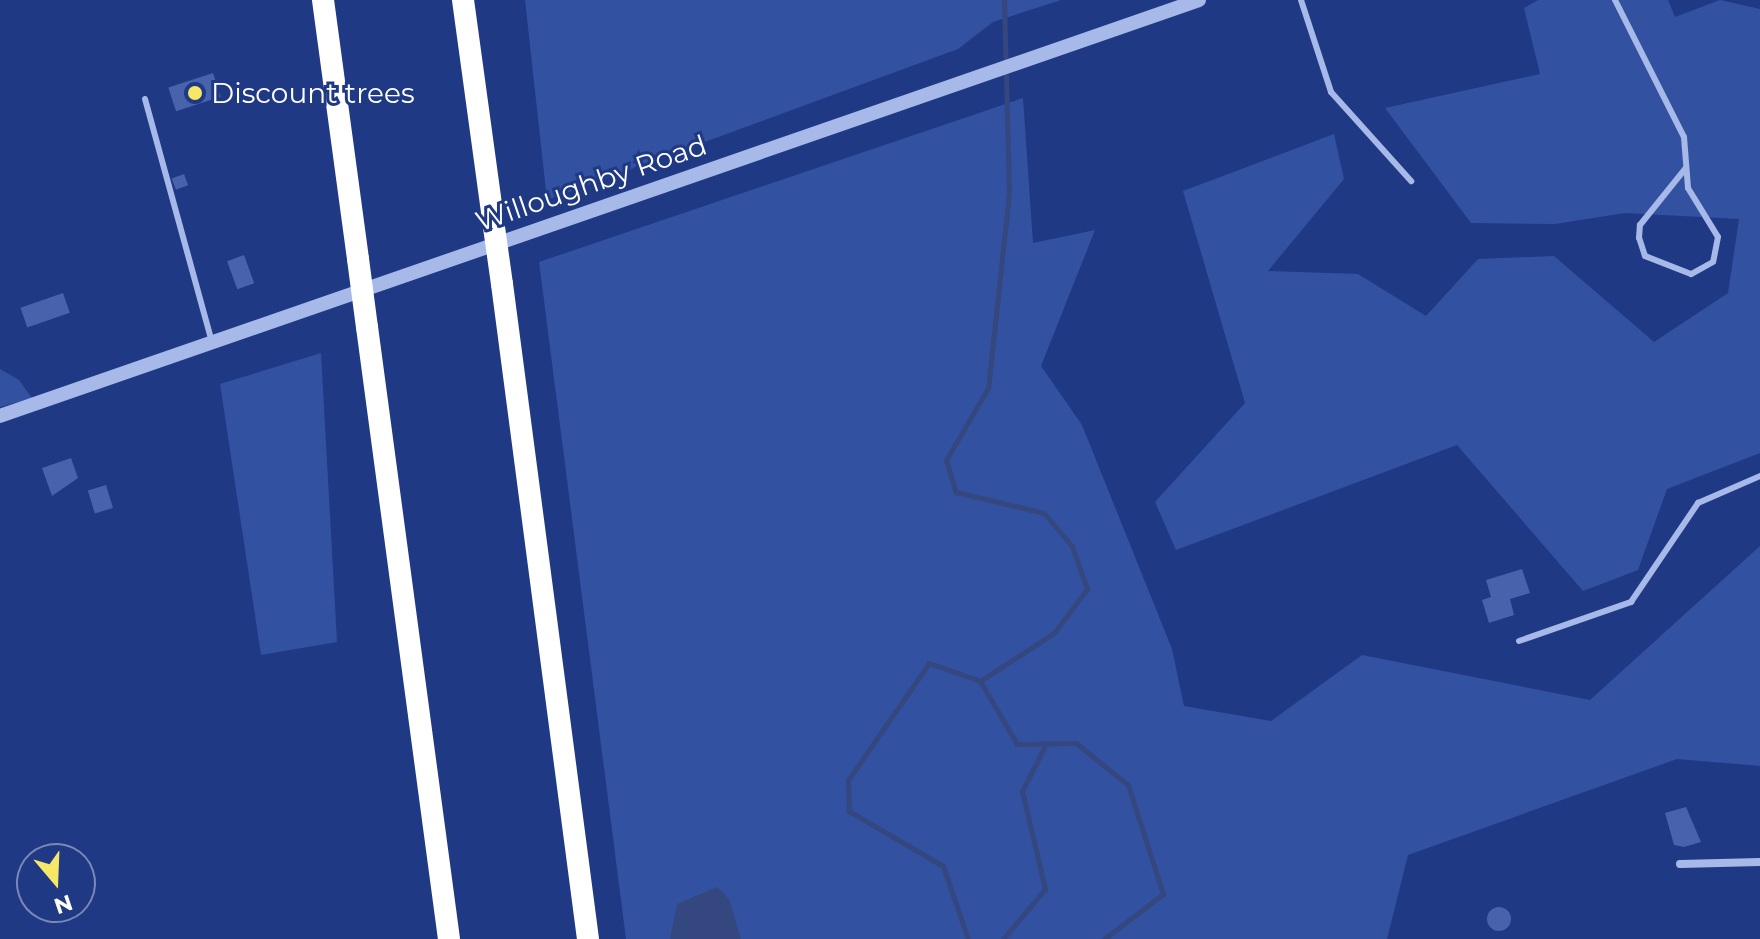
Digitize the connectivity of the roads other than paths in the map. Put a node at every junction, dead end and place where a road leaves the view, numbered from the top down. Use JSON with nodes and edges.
{"nodes":[{"id":1,"x":323,"y":0,"type":"edge"},
{"id":2,"x":463,"y":0,"type":"edge"},
{"id":3,"x":1199,"y":0,"type":"edge"},
{"id":4,"x":1301,"y":0,"type":"edge"},
{"id":5,"x":1615,"y":0,"type":"edge"},
{"id":6,"x":145,"y":99,"type":"dead end"},
{"id":7,"x":1685,"y":169,"type":"junction"},
{"id":8,"x":1411,"y":181,"type":"dead end"},
{"id":9,"x":212,"y":342,"type":"junction"},
{"id":10,"x":0,"y":416,"type":"edge"},
{"id":11,"x":1760,"y":476,"type":"edge"},
{"id":12,"x":1519,"y":641,"type":"dead end"},
{"id":13,"x":1760,"y":862,"type":"edge"},
{"id":14,"x":1680,"y":864,"type":"dead end"},
{"id":15,"x":449,"y":939,"type":"edge"},
{"id":16,"x":588,"y":939,"type":"edge"}],
"edges":[{"from":1,"to":15,"type":"highway","bridge":true},
{"from":2,"to":16,"type":"highway","bridge":true},
{"from":3,"to":9,"type":"street","name":"Willoughby Road"},
{"from":4,"to":8,"type":"lane"},
{"from":5,"to":7,"type":"lane"},
{"from":6,"to":9,"type":"lane"},
{"from":7,"to":7,"type":"lane"},
{"from":9,"to":10,"type":"street","name":"Willoughby Road"},
{"from":11,"to":12,"type":"lane"},
{"from":13,"to":14,"type":"street"}]}
